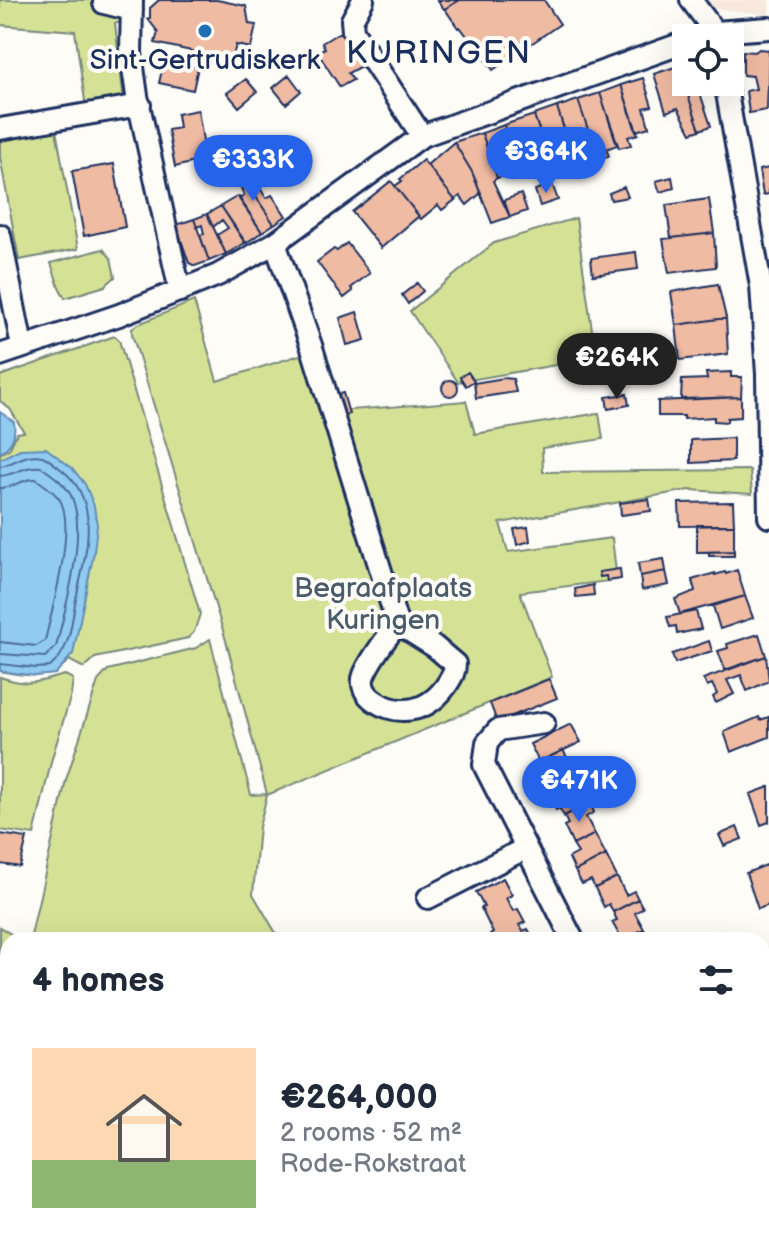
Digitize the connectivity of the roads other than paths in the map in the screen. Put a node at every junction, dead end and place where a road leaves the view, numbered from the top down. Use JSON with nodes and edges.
{"nodes":[{"id":1,"x":363,"y":0,"type":"edge"},
{"id":2,"x":691,"y":0,"type":"edge"},
{"id":3,"x":104,"y":3,"type":"dead end"},
{"id":4,"x":132,"y":5,"type":"edge"},
{"id":5,"x":703,"y":24,"type":"edge"},
{"id":6,"x":769,"y":28,"type":"edge"},
{"id":7,"x":744,"y":31,"type":"edge"},
{"id":8,"x":672,"y":47,"type":"edge"},
{"id":9,"x":727,"y":96,"type":"edge"},
{"id":10,"x":140,"y":105,"type":"junction"},
{"id":11,"x":0,"y":129,"type":"edge"},
{"id":12,"x":422,"y":136,"type":"junction"},
{"id":13,"x":0,"y":235,"type":"edge"},
{"id":14,"x":275,"y":243,"type":"junction"},
{"id":15,"x":180,"y":291,"type":"junction"},
{"id":16,"x":22,"y":346,"type":"junction"},
{"id":17,"x":0,"y":355,"type":"edge"},
{"id":18,"x":769,"y":517,"type":"edge"},
{"id":19,"x":397,"y":623,"type":"junction"},
{"id":20,"x":544,"y":723,"type":"dead end"},
{"id":21,"x":526,"y":848,"type":"junction"},
{"id":22,"x":428,"y":898,"type":"dead end"},
{"id":23,"x":569,"y":932,"type":"edge"}],
"edges":[{"from":1,"to":12,"type":"street"},
{"from":2,"to":5,"type":"street"},
{"from":3,"to":4,"type":"street"},
{"from":4,"to":10,"type":"street"},
{"from":6,"to":7,"type":"street"},
{"from":8,"to":12,"type":"street"},
{"from":9,"to":18,"type":"street"},
{"from":10,"to":11,"type":"street"},
{"from":10,"to":15,"type":"street"},
{"from":12,"to":14,"type":"street"},
{"from":13,"to":16,"type":"street"},
{"from":14,"to":15,"type":"street"},
{"from":14,"to":19,"type":"street"},
{"from":15,"to":16,"type":"street"},
{"from":16,"to":17,"type":"street"},
{"from":19,"to":19,"type":"street"},
{"from":20,"to":21,"type":"street"},
{"from":21,"to":22,"type":"street"},
{"from":21,"to":23,"type":"street"}]}
